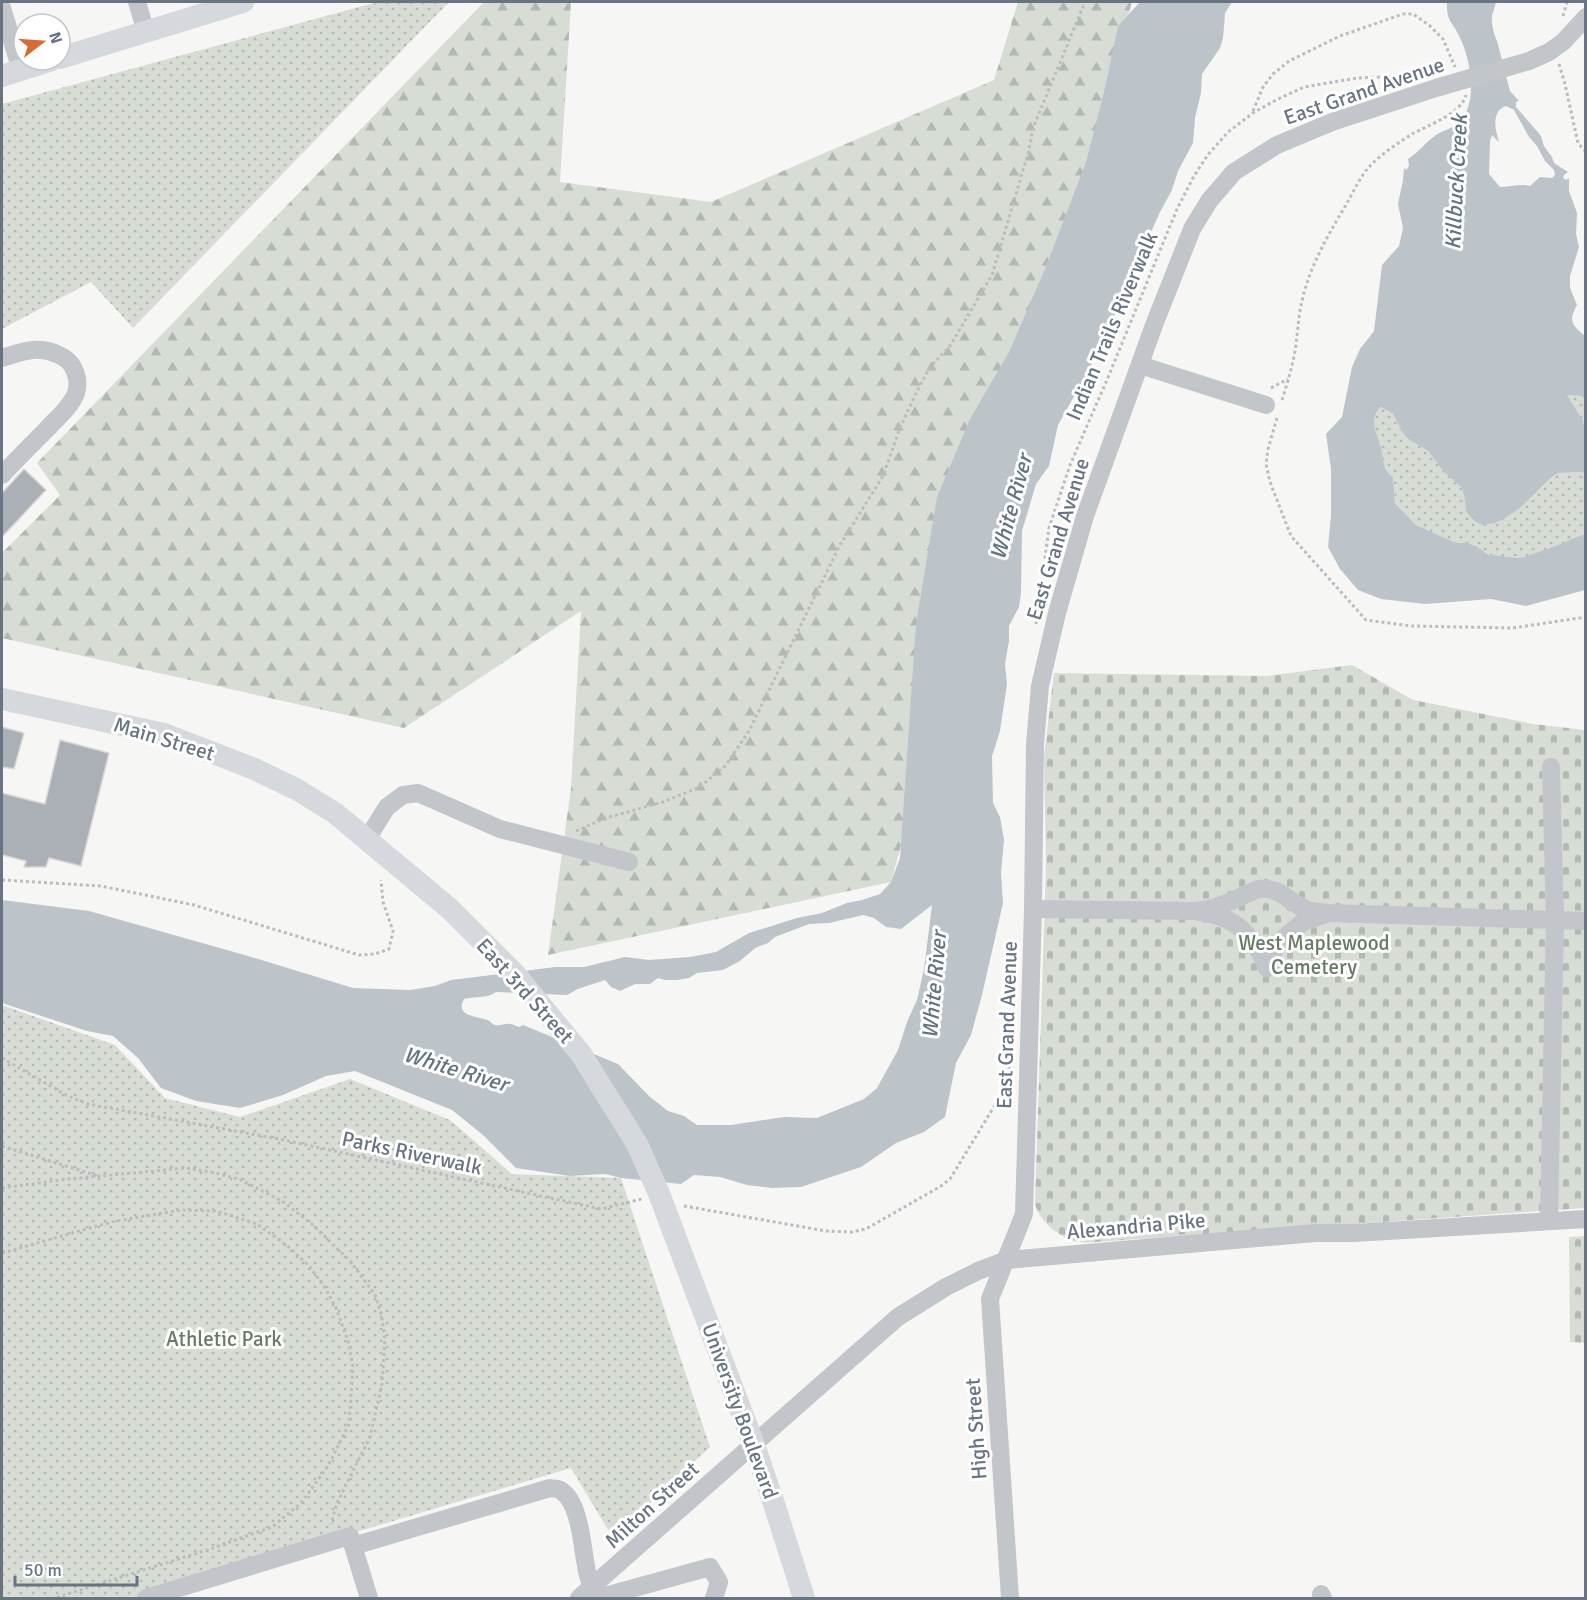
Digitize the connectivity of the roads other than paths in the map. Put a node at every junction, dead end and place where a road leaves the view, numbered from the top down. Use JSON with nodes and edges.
{"nodes":[{"id":1,"x":136,"y":2,"type":"edge"},
{"id":2,"x":243,"y":2,"type":"edge"},
{"id":3,"x":1579,"y":2,"type":"edge"},
{"id":4,"x":2,"y":8,"type":"edge"},
{"id":5,"x":1579,"y":25,"type":"edge"},
{"id":6,"x":146,"y":32,"type":"junction"},
{"id":7,"x":72,"y":54,"type":"edge"},
{"id":8,"x":11,"y":73,"type":"edge"},
{"id":9,"x":2,"y":358,"type":"edge"},
{"id":10,"x":1140,"y":365,"type":"junction"},
{"id":11,"x":1266,"y":405,"type":"dead end"},
{"id":12,"x":2,"y":475,"type":"edge"},
{"id":13,"x":2,"y":699,"type":"edge"},
{"id":14,"x":1551,"y":767,"type":"dead end"},
{"id":15,"x":319,"y":802,"type":"joint"},
{"id":16,"x":367,"y":839,"type":"junction"},
{"id":17,"x":629,"y":862,"type":"dead end"},
{"id":18,"x":1033,"y":909,"type":"junction"},
{"id":19,"x":1197,"y":910,"type":"junction"},
{"id":20,"x":1328,"y":913,"type":"junction"},
{"id":21,"x":1555,"y":920,"type":"junction"},
{"id":22,"x":1586,"y":921,"type":"edge"},
{"id":23,"x":674,"y":1215,"type":"joint"},
{"id":24,"x":1586,"y":1219,"type":"edge"},
{"id":25,"x":1549,"y":1221,"type":"junction"},
{"id":26,"x":1007,"y":1260,"type":"junction"},
{"id":27,"x":754,"y":1445,"type":"junction"},
{"id":28,"x":351,"y":1541,"type":"junction"},
{"id":29,"x":717,"y":1590,"type":"edge"},
{"id":30,"x":590,"y":1595,"type":"edge"},
{"id":31,"x":146,"y":1599,"type":"edge"},
{"id":32,"x":369,"y":1599,"type":"edge"},
{"id":33,"x":804,"y":1599,"type":"edge"},
{"id":34,"x":1010,"y":1599,"type":"edge"}],
"edges":[{"from":1,"to":6,"type":"street"},
{"from":2,"to":6,"type":"main road"},
{"from":3,"to":5,"type":"street"},
{"from":4,"to":8,"type":"street"},
{"from":5,"to":10,"type":"street","name":"East Grand Avenue"},
{"from":6,"to":7,"type":"main road"},
{"from":9,"to":12,"type":"street"},
{"from":10,"to":11,"type":"street"},
{"from":10,"to":18,"type":"street","name":"East Grand Avenue"},
{"from":13,"to":15,"type":"main road","name":"Main Street"},
{"from":14,"to":21,"type":"street"},
{"from":15,"to":16,"type":"main road","name":"East 3rd Street"},
{"from":16,"to":17,"type":"street"},
{"from":16,"to":23,"type":"main road","name":"East 3rd Street"},
{"from":18,"to":19,"type":"street"},
{"from":18,"to":26,"type":"street","name":"East Grand Avenue"},
{"from":19,"to":20,"type":"street"},
{"from":19,"to":20,"type":"street"},
{"from":20,"to":21,"type":"street"},
{"from":21,"to":22,"type":"street"},
{"from":21,"to":25,"type":"street"},
{"from":23,"to":27,"type":"main road","name":"University Boulevard"},
{"from":24,"to":25,"type":"street","name":"Alexandria Pike"},
{"from":25,"to":26,"type":"street","name":"Alexandria Pike"},
{"from":26,"to":27,"type":"street","name":"Alexandria Pike"},
{"from":26,"to":34,"type":"street","name":"High Street"},
{"from":27,"to":30,"type":"street","name":"Milton Street"},
{"from":27,"to":33,"type":"main road","name":"University Boulevard"},
{"from":28,"to":30,"type":"street"},
{"from":28,"to":31,"type":"street"},
{"from":28,"to":32,"type":"street"},
{"from":29,"to":30,"type":"street"}]}
